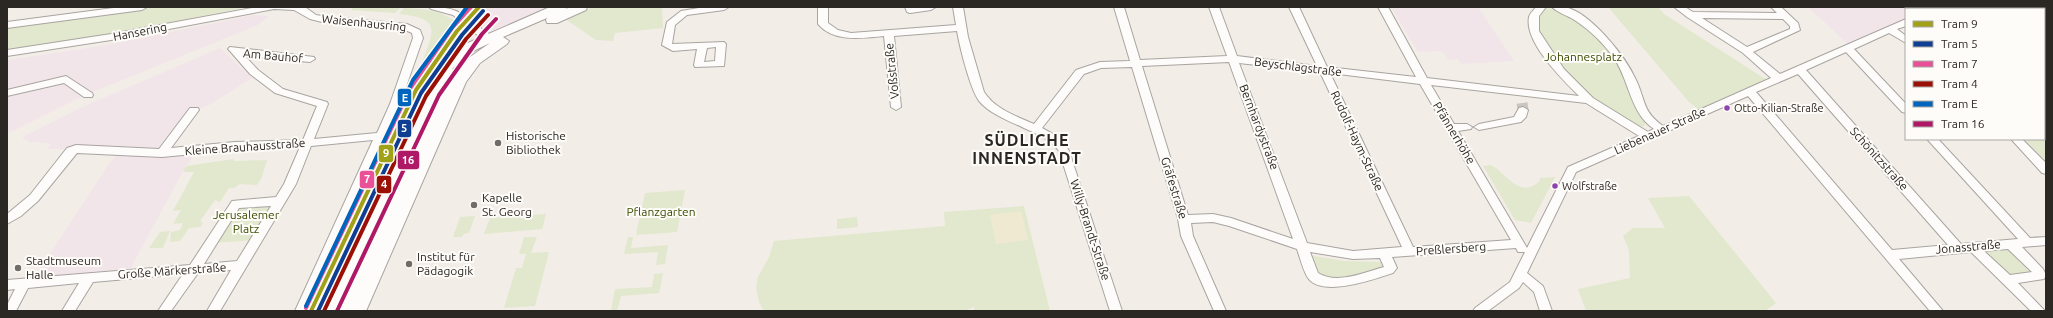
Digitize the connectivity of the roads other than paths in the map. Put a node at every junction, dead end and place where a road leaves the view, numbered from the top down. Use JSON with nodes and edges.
{"nodes":[{"id":1,"x":142,"y":7,"type":"edge"},
{"id":2,"x":272,"y":7,"type":"edge"},
{"id":3,"x":275,"y":7,"type":"edge"},
{"id":4,"x":434,"y":7,"type":"edge"},
{"id":5,"x":561,"y":7,"type":"edge"},
{"id":6,"x":582,"y":7,"type":"edge"},
{"id":7,"x":724,"y":7,"type":"edge"},
{"id":8,"x":822,"y":7,"type":"edge"},
{"id":9,"x":910,"y":7,"type":"edge"},
{"id":10,"x":931,"y":7,"type":"edge"},
{"id":11,"x":958,"y":7,"type":"edge"},
{"id":12,"x":1119,"y":7,"type":"edge"},
{"id":13,"x":1214,"y":7,"type":"edge"},
{"id":14,"x":1294,"y":7,"type":"edge"},
{"id":15,"x":1383,"y":7,"type":"edge"},
{"id":16,"x":1541,"y":7,"type":"edge"},
{"id":17,"x":1557,"y":7,"type":"edge"},
{"id":18,"x":1679,"y":7,"type":"edge"},
{"id":19,"x":1776,"y":7,"type":"edge"},
{"id":20,"x":298,"y":8,"type":"edge"},
{"id":21,"x":102,"y":10,"type":"edge"},
{"id":22,"x":455,"y":10,"type":"edge"},
{"id":23,"x":1689,"y":15,"type":"junction"},
{"id":24,"x":1785,"y":16,"type":"junction"},
{"id":25,"x":1905,"y":22,"type":"edge"},
{"id":26,"x":7,"y":25,"type":"edge"},
{"id":27,"x":961,"y":28,"type":"junction"},
{"id":28,"x":1890,"y":29,"type":"junction"},
{"id":29,"x":888,"y":34,"type":"junction"},
{"id":30,"x":1905,"y":39,"type":"edge"},
{"id":31,"x":493,"y":41,"type":"junction"},
{"id":32,"x":702,"y":46,"type":"dead end"},
{"id":33,"x":1848,"y":48,"type":"junction"},
{"id":34,"x":1746,"y":51,"type":"junction"},
{"id":35,"x":7,"y":53,"type":"edge"},
{"id":36,"x":310,"y":59,"type":"dead end"},
{"id":37,"x":1233,"y":59,"type":"junction"},
{"id":38,"x":1135,"y":62,"type":"junction"},
{"id":39,"x":1323,"y":69,"type":"junction"},
{"id":40,"x":1800,"y":70,"type":"junction"},
{"id":41,"x":1779,"y":79,"type":"junction"},
{"id":42,"x":453,"y":81,"type":"junction"},
{"id":43,"x":1424,"y":82,"type":"junction"},
{"id":44,"x":1750,"y":92,"type":"junction"},
{"id":45,"x":8,"y":93,"type":"edge"},
{"id":46,"x":437,"y":94,"type":"junction"},
{"id":47,"x":88,"y":95,"type":"dead end"},
{"id":48,"x":1589,"y":100,"type":"junction"},
{"id":49,"x":1521,"y":102,"type":"junction"},
{"id":50,"x":896,"y":107,"type":"dead end"},
{"id":51,"x":1905,"y":109,"type":"edge"},
{"id":52,"x":194,"y":110,"type":"dead end"},
{"id":53,"x":1648,"y":119,"type":"junction"},
{"id":54,"x":1626,"y":122,"type":"junction"},
{"id":55,"x":1467,"y":127,"type":"dead end"},
{"id":56,"x":1479,"y":127,"type":"dead end"},
{"id":57,"x":1036,"y":128,"type":"junction"},
{"id":58,"x":1451,"y":128,"type":"junction"},
{"id":59,"x":1662,"y":130,"type":"junction"},
{"id":60,"x":380,"y":136,"type":"junction"},
{"id":61,"x":1648,"y":136,"type":"junction"},
{"id":62,"x":1933,"y":140,"type":"edge"},
{"id":63,"x":2017,"y":140,"type":"edge"},
{"id":64,"x":306,"y":143,"type":"junction"},
{"id":65,"x":162,"y":153,"type":"junction"},
{"id":66,"x":2046,"y":170,"type":"edge"},
{"id":67,"x":279,"y":201,"type":"junction"},
{"id":68,"x":1184,"y":219,"type":"junction"},
{"id":69,"x":7,"y":220,"type":"edge"},
{"id":70,"x":2046,"y":241,"type":"edge"},
{"id":71,"x":2028,"y":243,"type":"junction"},
{"id":72,"x":1518,"y":244,"type":"junction"},
{"id":73,"x":2011,"y":244,"type":"junction"},
{"id":74,"x":1304,"y":247,"type":"junction"},
{"id":75,"x":1973,"y":247,"type":"junction"},
{"id":76,"x":1958,"y":248,"type":"junction"},
{"id":77,"x":1410,"y":252,"type":"junction"},
{"id":78,"x":1385,"y":255,"type":"junction"},
{"id":79,"x":1890,"y":255,"type":"junction"},
{"id":80,"x":1528,"y":256,"type":"junction"},
{"id":81,"x":241,"y":265,"type":"junction"},
{"id":82,"x":194,"y":269,"type":"junction"},
{"id":83,"x":1521,"y":275,"type":"junction"},
{"id":84,"x":90,"y":277,"type":"junction"},
{"id":85,"x":2007,"y":280,"type":"junction"},
{"id":86,"x":24,"y":284,"type":"junction"},
{"id":87,"x":7,"y":285,"type":"edge"},
{"id":88,"x":10,"y":311,"type":"edge"},
{"id":89,"x":68,"y":311,"type":"edge"},
{"id":90,"x":164,"y":311,"type":"edge"},
{"id":91,"x":213,"y":311,"type":"edge"},
{"id":92,"x":301,"y":311,"type":"edge"},
{"id":93,"x":328,"y":311,"type":"edge"},
{"id":94,"x":344,"y":311,"type":"edge"},
{"id":95,"x":357,"y":311,"type":"edge"},
{"id":96,"x":1116,"y":311,"type":"edge"},
{"id":97,"x":1220,"y":311,"type":"edge"},
{"id":98,"x":1480,"y":311,"type":"edge"},
{"id":99,"x":1546,"y":311,"type":"edge"},
{"id":100,"x":1937,"y":311,"type":"edge"},
{"id":101,"x":2039,"y":311,"type":"edge"}],
"edges":[{"from":1,"to":21,"type":"street"},
{"from":2,"to":35,"type":"street","name":"Hansering"},
{"from":3,"to":20,"type":"street"},
{"from":4,"to":22,"type":"street"},
{"from":5,"to":31,"type":"main road"},
{"from":6,"to":31,"type":"main road"},
{"from":7,"to":32,"type":"street"},
{"from":8,"to":29,"type":"street","name":"Voßstraße"},
{"from":9,"to":10,"type":"street"},
{"from":11,"to":27,"type":"street","name":"Willy-Brandt-Straße"},
{"from":12,"to":38,"type":"street","name":"Gräfestraße"},
{"from":13,"to":37,"type":"street","name":"Bernhardystraße"},
{"from":14,"to":39,"type":"street","name":"Rudolf-Haym-Straße"},
{"from":15,"to":43,"type":"street","name":"Pfännerhöhe"},
{"from":16,"to":48,"type":"street"},
{"from":17,"to":53,"type":"street"},
{"from":18,"to":23,"type":"street"},
{"from":19,"to":24,"type":"street"},
{"from":20,"to":60,"type":"street","name":"Waisenhausring"},
{"from":21,"to":26,"type":"street"},
{"from":22,"to":31,"type":"street"},
{"from":23,"to":24,"type":"street"},
{"from":23,"to":34,"type":"street"},
{"from":24,"to":34,"type":"street"},
{"from":25,"to":28,"type":"street","name":"Liebenauer Straße"},
{"from":27,"to":29,"type":"street","name":"Voßstraße"},
{"from":27,"to":57,"type":"street","name":"Willy-Brandt-Straße"},
{"from":28,"to":30,"type":"street"},
{"from":28,"to":33,"type":"street","name":"Liebenauer Straße"},
{"from":29,"to":50,"type":"street","name":"Voßstraße"},
{"from":31,"to":42,"type":"main road"},
{"from":31,"to":42,"type":"main road"},
{"from":31,"to":46,"type":"main road"},
{"from":33,"to":40,"type":"street","name":"Liebenauer Straße"},
{"from":33,"to":51,"type":"street"},
{"from":34,"to":41,"type":"street"},
{"from":36,"to":64,"type":"street","name":"Am Bauhof"},
{"from":37,"to":38,"type":"street","name":"Beyschlagstraße"},
{"from":37,"to":39,"type":"street","name":"Beyschlagstraße"},
{"from":37,"to":74,"type":"street","name":"Bernhardystraße"},
{"from":38,"to":57,"type":"street","name":"Beyschlagstraße"},
{"from":38,"to":68,"type":"street","name":"Gräfestraße"},
{"from":39,"to":43,"type":"street","name":"Beyschlagstraße"},
{"from":39,"to":77,"type":"street","name":"Rudolf-Haym-Straße"},
{"from":40,"to":41,"type":"street","name":"Liebenauer Straße"},
{"from":40,"to":76,"type":"street","name":"Schönitzstraße"},
{"from":41,"to":44,"type":"street","name":"Liebenauer Straße"},
{"from":42,"to":46,"type":"main road"},
{"from":42,"to":95,"type":"main road"},
{"from":43,"to":49,"type":"street","name":"Beyschlagstraße"},
{"from":43,"to":58,"type":"street","name":"Pfännerhöhe"},
{"from":44,"to":59,"type":"street","name":"Liebenauer Straße"},
{"from":44,"to":79,"type":"street"},
{"from":45,"to":47,"type":"street"},
{"from":46,"to":93,"type":"main road"},
{"from":46,"to":94,"type":"main road"},
{"from":48,"to":49,"type":"street","name":"Beyschlagstraße"},
{"from":48,"to":54,"type":"street"},
{"from":49,"to":56,"type":"street"},
{"from":52,"to":65,"type":"street","name":"Kleine Brauhausstraße"},
{"from":53,"to":54,"type":"street"},
{"from":53,"to":59,"type":"street"},
{"from":54,"to":61,"type":"street"},
{"from":55,"to":58,"type":"street"},
{"from":57,"to":96,"type":"street","name":"Willy-Brandt-Straße"},
{"from":58,"to":72,"type":"street","name":"Pfännerhöhe"},
{"from":59,"to":61,"type":"street","name":"Liebenauer Straße"},
{"from":60,"to":64,"type":"street","name":"Kleine Brauhausstraße"},
{"from":60,"to":92,"type":"street","name":"Waisenhausring"},
{"from":61,"to":80,"type":"street","name":"Liebenauer Straße"},
{"from":62,"to":71,"type":"street"},
{"from":63,"to":66,"type":"street"},
{"from":64,"to":65,"type":"street","name":"Kleine Brauhausstraße"},
{"from":64,"to":67,"type":"street"},
{"from":65,"to":69,"type":"street"},
{"from":67,"to":81,"type":"street"},
{"from":67,"to":82,"type":"street"},
{"from":68,"to":74,"type":"street","name":"Preßlersberg"},
{"from":68,"to":97,"type":"street","name":"Gräfestraße"},
{"from":70,"to":71,"type":"street","name":"Jonasstraße"},
{"from":71,"to":73,"type":"street","name":"Jonasstraße"},
{"from":72,"to":77,"type":"street","name":"Preßlersberg"},
{"from":72,"to":80,"type":"street","name":"Pfännerhöhe"},
{"from":73,"to":75,"type":"street","name":"Jonasstraße"},
{"from":73,"to":85,"type":"street"},
{"from":74,"to":78,"type":"street","name":"Preßlersberg"},
{"from":74,"to":78,"type":"street"},
{"from":75,"to":76,"type":"street","name":"Jonasstraße"},
{"from":75,"to":85,"type":"street"},
{"from":76,"to":79,"type":"street","name":"Jonasstraße"},
{"from":77,"to":78,"type":"street","name":"Preßlersberg"},
{"from":79,"to":100,"type":"street"},
{"from":80,"to":83,"type":"street","name":"Liebenauer Straße"},
{"from":81,"to":82,"type":"street","name":"Große Märkerstraße"},
{"from":81,"to":91,"type":"street"},
{"from":82,"to":84,"type":"street","name":"Große Märkerstraße"},
{"from":82,"to":90,"type":"street"},
{"from":83,"to":98,"type":"street","name":"Liebenauer Straße"},
{"from":83,"to":99,"type":"street"},
{"from":84,"to":86,"type":"street","name":"Große Märkerstraße"},
{"from":84,"to":89,"type":"street"},
{"from":85,"to":101,"type":"street"},
{"from":86,"to":87,"type":"street","name":"Große Märkerstraße"},
{"from":86,"to":88,"type":"street"}]}
